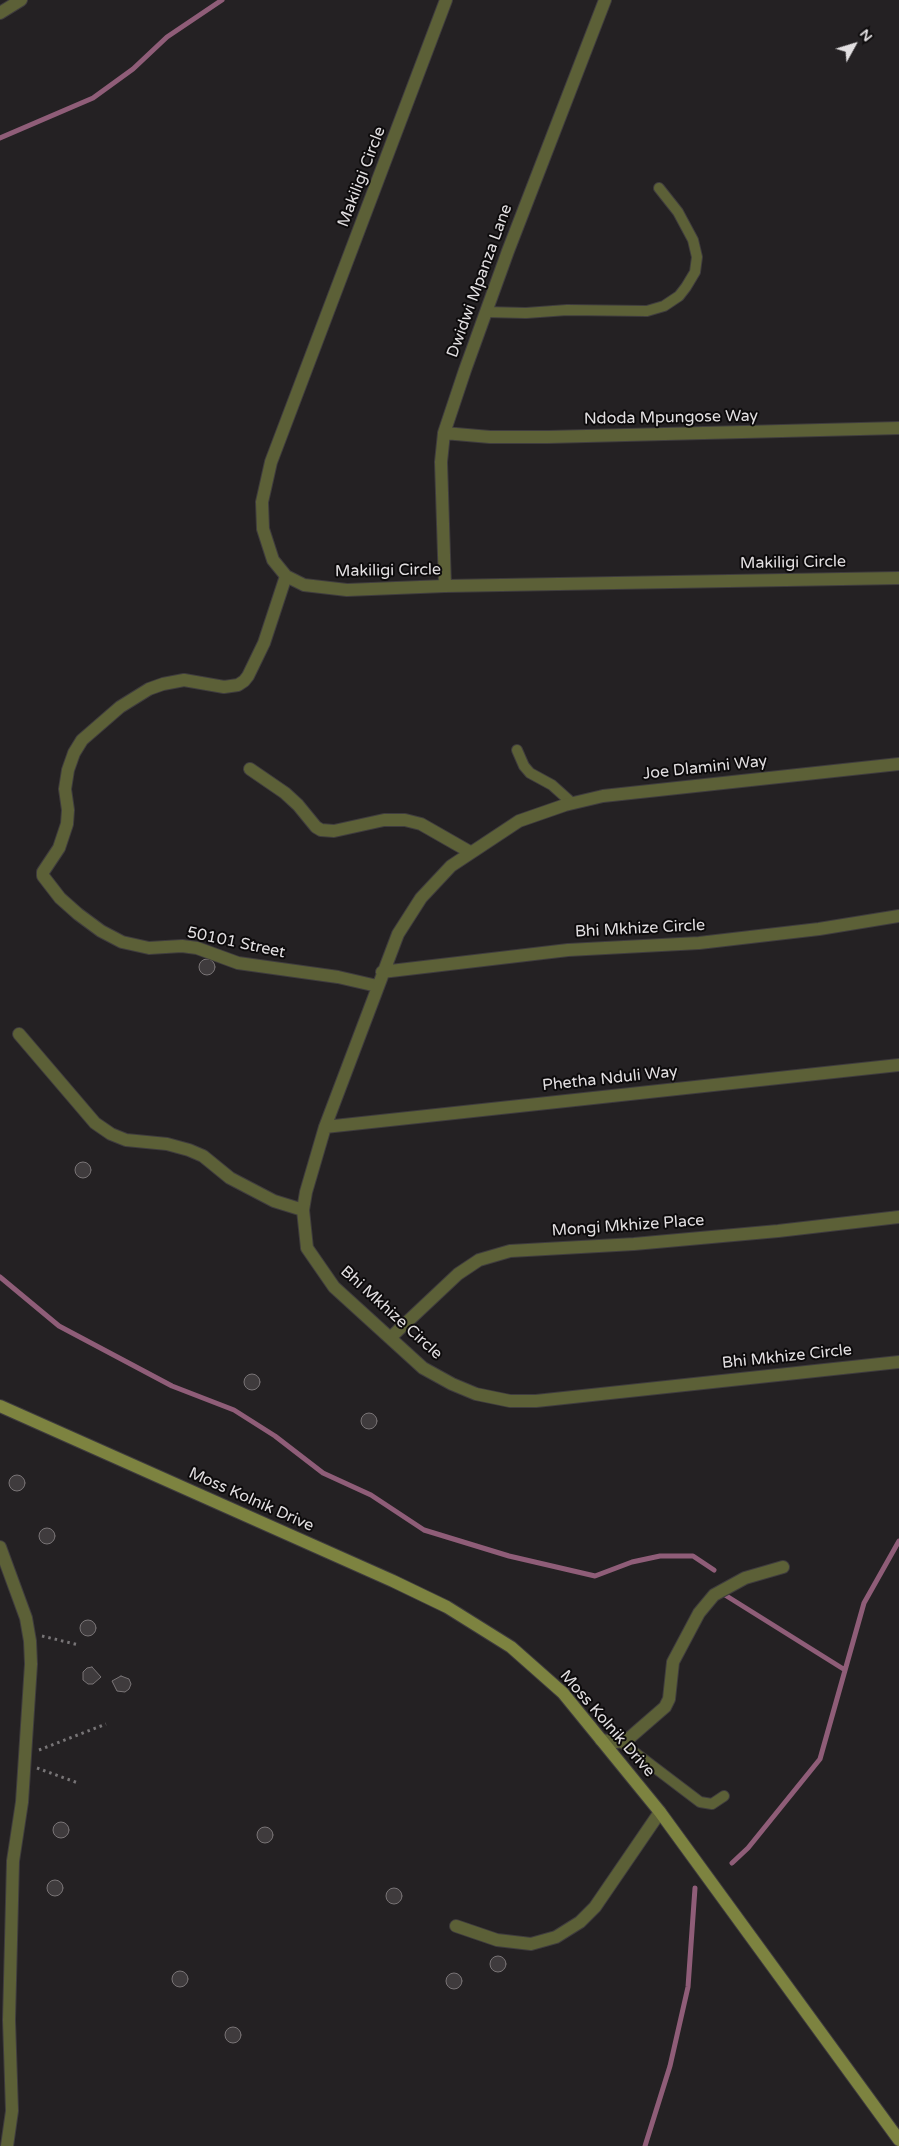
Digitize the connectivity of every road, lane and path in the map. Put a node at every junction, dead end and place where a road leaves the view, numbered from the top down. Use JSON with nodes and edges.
{"nodes":[{"id":1,"x":22,"y":0,"type":"edge"},
{"id":2,"x":446,"y":0,"type":"edge"},
{"id":3,"x":605,"y":0,"type":"edge"},
{"id":4,"x":0,"y":13,"type":"edge"},
{"id":5,"x":659,"y":188,"type":"dead end"},
{"id":6,"x":486,"y":312,"type":"junction"},
{"id":7,"x":899,"y":428,"type":"edge"},
{"id":8,"x":444,"y":433,"type":"junction"},
{"id":9,"x":286,"y":576,"type":"junction"},
{"id":10,"x":899,"y":578,"type":"edge"},
{"id":11,"x":445,"y":586,"type":"junction"},
{"id":12,"x":517,"y":750,"type":"dead end"},
{"id":13,"x":899,"y":764,"type":"edge"},
{"id":14,"x":250,"y":769,"type":"dead end"},
{"id":15,"x":572,"y":803,"type":"junction"},
{"id":16,"x":519,"y":821,"type":"joint"},
{"id":17,"x":470,"y":852,"type":"junction"},
{"id":18,"x":899,"y":916,"type":"edge"},
{"id":19,"x":382,"y":972,"type":"junction"},
{"id":20,"x":377,"y":986,"type":"junction"},
{"id":21,"x":19,"y":1034,"type":"dead end"},
{"id":22,"x":899,"y":1065,"type":"edge"},
{"id":23,"x":325,"y":1127,"type":"junction"},
{"id":24,"x":302,"y":1210,"type":"junction"},
{"id":25,"x":899,"y":1217,"type":"edge"},
{"id":26,"x":390,"y":1338,"type":"junction"},
{"id":27,"x":899,"y":1362,"type":"edge"},
{"id":28,"x":0,"y":1406,"type":"edge"},
{"id":29,"x":0,"y":1548,"type":"edge"},
{"id":30,"x":783,"y":1567,"type":"dead end"},
{"id":31,"x":29,"y":1633,"type":"junction"},
{"id":32,"x":79,"y":1645,"type":"dead end"},
{"id":33,"x":106,"y":1724,"type":"dead end"},
{"id":34,"x":601,"y":1740,"type":"junction"},
{"id":35,"x":621,"y":1742,"type":"junction"},
{"id":36,"x":25,"y":1758,"type":"junction"},
{"id":37,"x":78,"y":1783,"type":"dead end"},
{"id":38,"x":724,"y":1796,"type":"dead end"},
{"id":39,"x":660,"y":1812,"type":"junction"},
{"id":40,"x":456,"y":1926,"type":"dead end"},
{"id":41,"x":9,"y":2020,"type":"junction"},
{"id":42,"x":0,"y":2038,"type":"edge"},
{"id":43,"x":899,"y":2140,"type":"edge"},
{"id":44,"x":7,"y":2146,"type":"edge"}],
"edges":[{"from":1,"to":4,"type":"street"},
{"from":2,"to":9,"type":"street","name":"Makiligi Circle"},
{"from":3,"to":6,"type":"street","name":"Dwidwi Mpanza Lane"},
{"from":5,"to":6,"type":"lane"},
{"from":6,"to":8,"type":"street","name":"Dwidwi Mpanza Lane"},
{"from":7,"to":8,"type":"street","name":"Ndoda Mpungose Way"},
{"from":8,"to":11,"type":"street","name":"Dwidwi Mpanza Lane"},
{"from":9,"to":11,"type":"street","name":"Makiligi Circle"},
{"from":9,"to":20,"type":"street","name":"50101 Street"},
{"from":10,"to":11,"type":"street","name":"Makiligi Circle"},
{"from":12,"to":15,"type":"lane"},
{"from":13,"to":15,"type":"street","name":"Joe Dlamini Way"},
{"from":14,"to":17,"type":"street"},
{"from":15,"to":16,"type":"street","name":"Joe Dlamini Way"},
{"from":16,"to":17,"type":"street","name":"Bhi Mkhize Circle"},
{"from":17,"to":19,"type":"street","name":"Bhi Mkhize Circle"},
{"from":18,"to":19,"type":"street","name":"Bhi Mkhize Circle"},
{"from":19,"to":20,"type":"street","name":"Bhi Mkhize Circle"},
{"from":20,"to":23,"type":"street","name":"Bhi Mkhize Circle"},
{"from":21,"to":24,"type":"street"},
{"from":22,"to":23,"type":"street","name":"Phetha Nduli Way"},
{"from":23,"to":24,"type":"street","name":"Bhi Mkhize Circle"},
{"from":24,"to":26,"type":"street","name":"Bhi Mkhize Circle"},
{"from":25,"to":26,"type":"street","name":"Mongi Mkhize Place"},
{"from":26,"to":27,"type":"street","name":"Bhi Mkhize Circle"},
{"from":28,"to":34,"type":"main road","name":"Moss Kolnik Drive"},
{"from":29,"to":31,"type":"street"},
{"from":30,"to":35,"type":"street"},
{"from":31,"to":32,"type":"path"},
{"from":31,"to":36,"type":"street"},
{"from":33,"to":36,"type":"path"},
{"from":34,"to":35,"type":"street"},
{"from":34,"to":39,"type":"main road","name":"Moss Kolnik Drive"},
{"from":35,"to":38,"type":"lane"},
{"from":36,"to":37,"type":"path"},
{"from":36,"to":41,"type":"street"},
{"from":39,"to":40,"type":"street"},
{"from":39,"to":43,"type":"main road","name":"Moss Kolnik Drive"},
{"from":41,"to":42,"type":"street"},
{"from":41,"to":44,"type":"street"}]}
